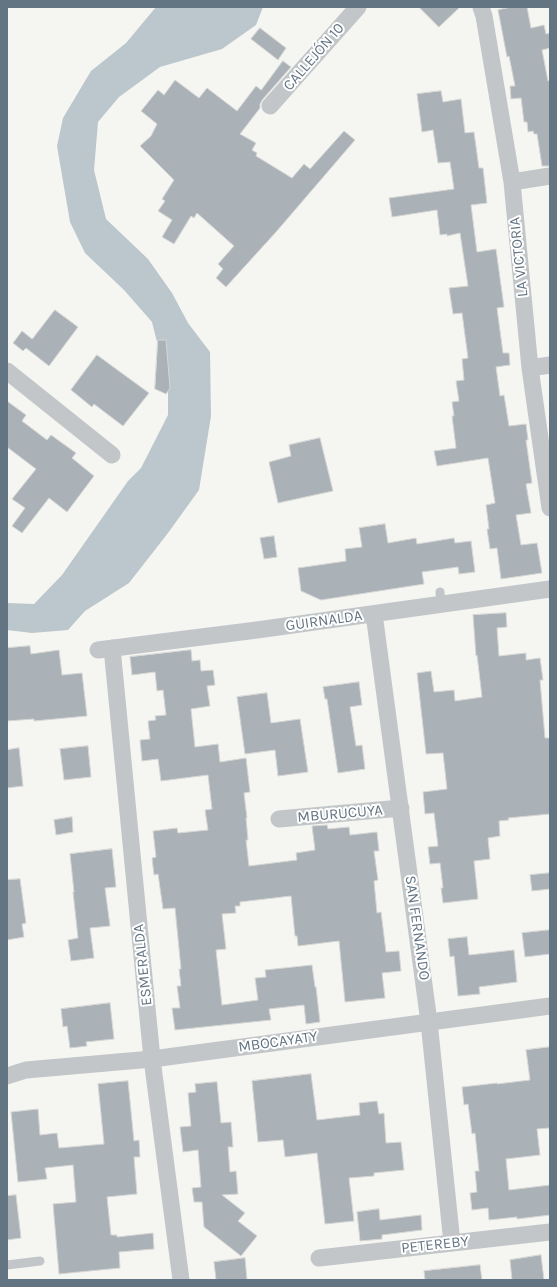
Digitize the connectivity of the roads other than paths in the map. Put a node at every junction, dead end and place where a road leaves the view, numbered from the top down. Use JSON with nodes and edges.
{"nodes":[{"id":1,"x":358,"y":7,"type":"edge"},
{"id":2,"x":481,"y":7,"type":"edge"},
{"id":3,"x":270,"y":106,"type":"dead end"},
{"id":4,"x":550,"y":176,"type":"edge"},
{"id":5,"x":512,"y":182,"type":"junction"},
{"id":6,"x":550,"y":365,"type":"edge"},
{"id":7,"x":530,"y":368,"type":"junction"},
{"id":8,"x":7,"y":371,"type":"edge"},
{"id":9,"x":112,"y":455,"type":"dead end"},
{"id":10,"x":550,"y":508,"type":"edge"},
{"id":11,"x":550,"y":590,"type":"edge"},
{"id":12,"x":374,"y":614,"type":"junction"},
{"id":13,"x":105,"y":649,"type":"joint"},
{"id":14,"x":401,"y":808,"type":"junction"},
{"id":15,"x":279,"y":819,"type":"dead end"},
{"id":16,"x":550,"y":1006,"type":"edge"},
{"id":17,"x":429,"y":1022,"type":"junction"},
{"id":18,"x":152,"y":1059,"type":"junction"},
{"id":19,"x":7,"y":1076,"type":"edge"},
{"id":20,"x":550,"y":1232,"type":"edge"},
{"id":21,"x":452,"y":1243,"type":"junction"},
{"id":22,"x":319,"y":1258,"type":"dead end"},
{"id":23,"x":40,"y":1261,"type":"dead end"},
{"id":24,"x":7,"y":1265,"type":"edge"},
{"id":25,"x":181,"y":1280,"type":"edge"}],
"edges":[{"from":1,"to":3,"type":"street","name":"CALLEJÓN 10"},
{"from":2,"to":5,"type":"street","name":"LA VICTORIA"},
{"from":4,"to":5,"type":"street"},
{"from":5,"to":7,"type":"street","name":"LA VICTORIA"},
{"from":6,"to":7,"type":"street"},
{"from":7,"to":10,"type":"street","name":"LA VICTORIA"},
{"from":8,"to":9,"type":"street"},
{"from":11,"to":12,"type":"street","name":"GUIRNALDA"},
{"from":12,"to":13,"type":"street","name":"GUIRNALDA"},
{"from":12,"to":14,"type":"street","name":"SAN FERNANDO"},
{"from":13,"to":18,"type":"street","name":"ESMERALDA"},
{"from":14,"to":15,"type":"street","name":"MBURUCUYA"},
{"from":14,"to":17,"type":"street","name":"SAN FERNANDO"},
{"from":16,"to":17,"type":"street","name":"MBOCAYATY"},
{"from":17,"to":18,"type":"street","name":"MBOCAYATY"},
{"from":17,"to":21,"type":"street","name":"SAN FERNANDO"},
{"from":18,"to":19,"type":"street","name":"MBOCAYATY"},
{"from":18,"to":25,"type":"street","name":"ESMERALDA"},
{"from":20,"to":21,"type":"street","name":"PETEREBY"},
{"from":21,"to":22,"type":"street","name":"PETEREBY"},
{"from":23,"to":24,"type":"lane"}]}
